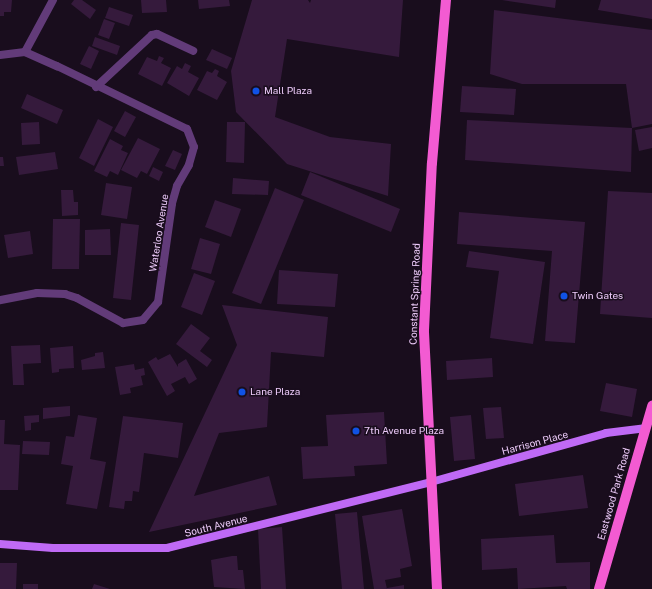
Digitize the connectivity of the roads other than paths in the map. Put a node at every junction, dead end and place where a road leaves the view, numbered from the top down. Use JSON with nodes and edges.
{"nodes":[{"id":1,"x":53,"y":0,"type":"edge"},
{"id":2,"x":446,"y":0,"type":"edge"},
{"id":3,"x":193,"y":51,"type":"dead end"},
{"id":4,"x":25,"y":52,"type":"junction"},
{"id":5,"x":0,"y":54,"type":"edge"},
{"id":6,"x":96,"y":86,"type":"junction"},
{"id":7,"x":0,"y":300,"type":"edge"},
{"id":8,"x":652,"y":406,"type":"edge"},
{"id":9,"x":649,"y":428,"type":"edge"},
{"id":10,"x":431,"y":482,"type":"junction"},
{"id":11,"x":0,"y":544,"type":"edge"},
{"id":12,"x":437,"y":589,"type":"edge"},
{"id":13,"x":599,"y":589,"type":"edge"}],
"edges":[{"from":1,"to":4,"type":"street"},
{"from":2,"to":10,"type":"main road","name":"Constant Spring Road"},
{"from":3,"to":6,"type":"street"},
{"from":4,"to":5,"type":"street"},
{"from":4,"to":6,"type":"street","name":"Waterloo Avenue"},
{"from":6,"to":7,"type":"street","name":"Waterloo Avenue"},
{"from":8,"to":9,"type":"main road","name":"Eastwood Park Road"},
{"from":9,"to":10,"type":"main road","name":"Harrison Place"},
{"from":9,"to":13,"type":"main road","name":"Eastwood Park Road"},
{"from":10,"to":11,"type":"main road","name":"South Avenue"},
{"from":10,"to":12,"type":"main road","name":"Constant Spring Road"}]}
